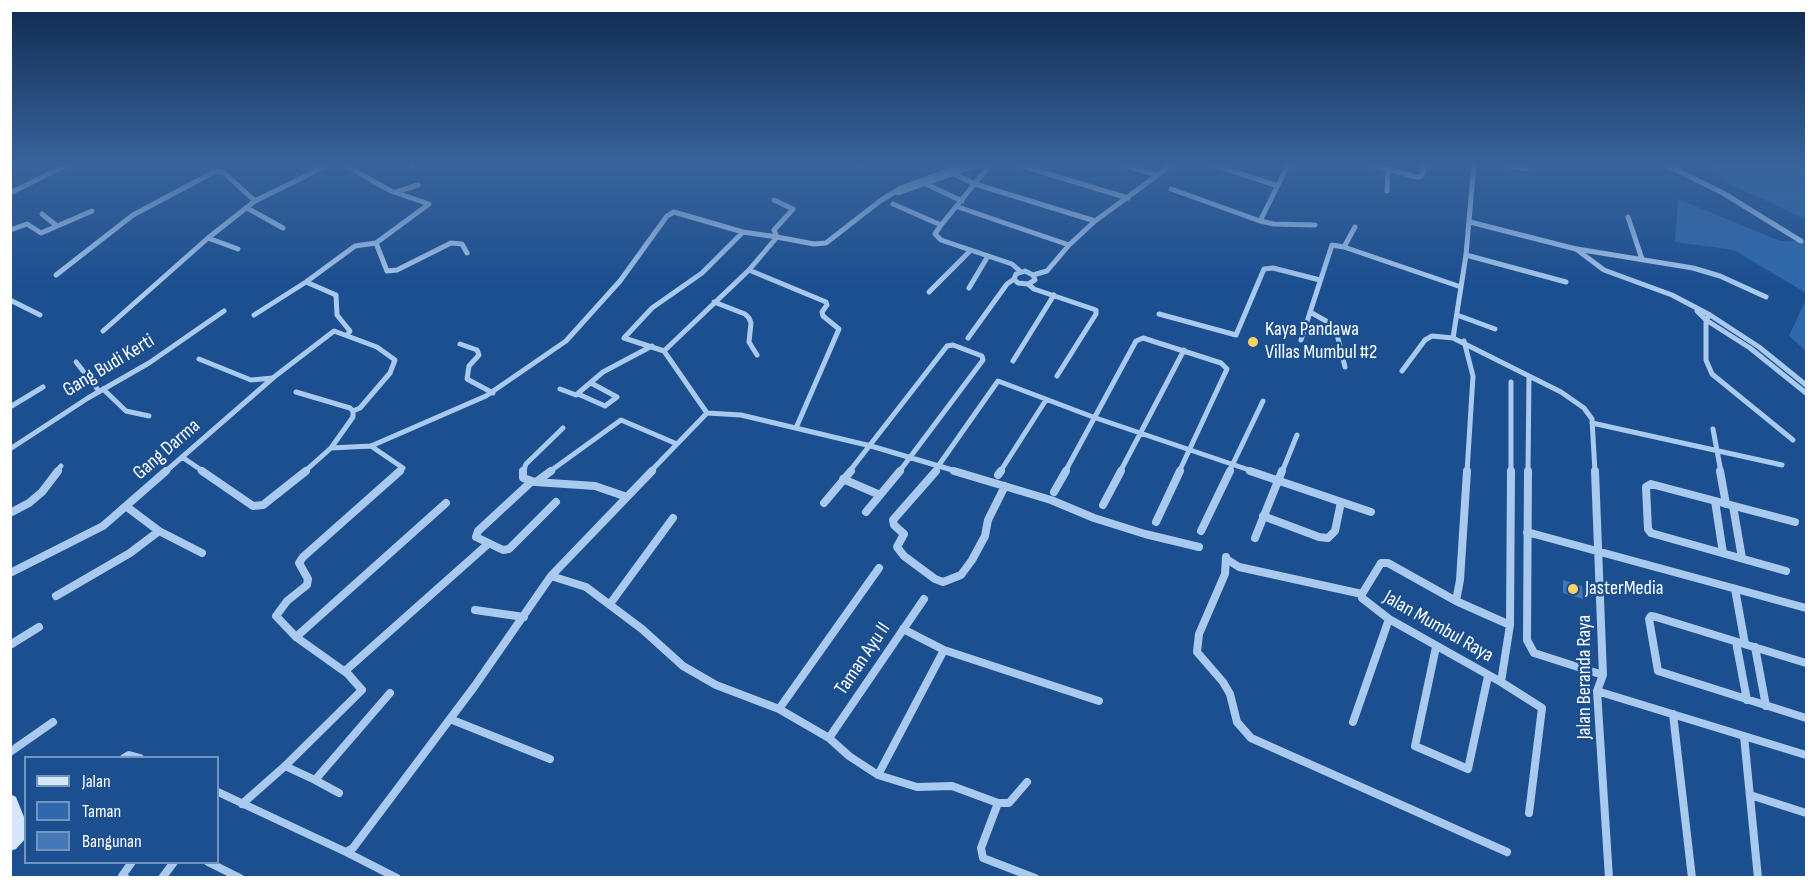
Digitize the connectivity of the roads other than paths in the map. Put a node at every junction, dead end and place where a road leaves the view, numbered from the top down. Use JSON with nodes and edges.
{"nodes":[{"id":1,"x":153,"y":204,"type":"edge"},
{"id":2,"x":251,"y":204,"type":"edge"},
{"id":3,"x":428,"y":204,"type":"edge"},
{"id":4,"x":785,"y":204,"type":"edge"},
{"id":5,"x":877,"y":204,"type":"edge"},
{"id":6,"x":894,"y":204,"type":"edge"},
{"id":7,"x":960,"y":204,"type":"edge"},
{"id":8,"x":1041,"y":204,"type":"edge"},
{"id":9,"x":1119,"y":204,"type":"edge"},
{"id":10,"x":1209,"y":204,"type":"edge"},
{"id":11,"x":1269,"y":204,"type":"edge"},
{"id":12,"x":1471,"y":204,"type":"edge"},
{"id":13,"x":1742,"y":204,"type":"edge"},
{"id":14,"x":958,"y":207,"type":"junction"},
{"id":15,"x":247,"y":208,"type":"junction"},
{"id":16,"x":92,"y":211,"type":"dead end"},
{"id":17,"x":42,"y":214,"type":"dead end"},
{"id":18,"x":1628,"y":217,"type":"dead end"},
{"id":19,"x":1095,"y":221,"type":"junction"},
{"id":20,"x":1260,"y":221,"type":"junction"},
{"id":21,"x":1470,"y":222,"type":"junction"},
{"id":22,"x":941,"y":225,"type":"junction"},
{"id":23,"x":1315,"y":225,"type":"dead end"},
{"id":24,"x":57,"y":226,"type":"junction"},
{"id":25,"x":1355,"y":227,"type":"dead end"},
{"id":26,"x":283,"y":228,"type":"dead end"},
{"id":27,"x":10,"y":230,"type":"edge"},
{"id":28,"x":743,"y":232,"type":"junction"},
{"id":29,"x":777,"y":237,"type":"junction"},
{"id":30,"x":208,"y":238,"type":"junction"},
{"id":31,"x":1801,"y":241,"type":"dead end"},
{"id":32,"x":376,"y":243,"type":"junction"},
{"id":33,"x":1069,"y":245,"type":"junction"},
{"id":34,"x":1344,"y":247,"type":"junction"},
{"id":35,"x":238,"y":249,"type":"dead end"},
{"id":36,"x":1576,"y":249,"type":"junction"},
{"id":37,"x":969,"y":252,"type":"junction"},
{"id":38,"x":467,"y":253,"type":"dead end"},
{"id":39,"x":1466,"y":255,"type":"junction"},
{"id":40,"x":988,"y":256,"type":"junction"},
{"id":41,"x":1642,"y":259,"type":"junction"},
{"id":42,"x":749,"y":270,"type":"junction"},
{"id":43,"x":1021,"y":272,"type":"junction"},
{"id":44,"x":56,"y":274,"type":"dead end"},
{"id":45,"x":1033,"y":275,"type":"junction"},
{"id":46,"x":1014,"y":279,"type":"junction"},
{"id":47,"x":1320,"y":280,"type":"junction"},
{"id":48,"x":306,"y":282,"type":"junction"},
{"id":49,"x":1566,"y":282,"type":"dead end"},
{"id":50,"x":1028,"y":284,"type":"junction"},
{"id":51,"x":1461,"y":287,"type":"junction"},
{"id":52,"x":969,"y":288,"type":"dead end"},
{"id":53,"x":929,"y":292,"type":"dead end"},
{"id":54,"x":1054,"y":295,"type":"junction"},
{"id":55,"x":1766,"y":297,"type":"dead end"},
{"id":56,"x":10,"y":300,"type":"edge"},
{"id":57,"x":714,"y":303,"type":"junction"},
{"id":58,"x":225,"y":311,"type":"dead end"},
{"id":59,"x":1310,"y":312,"type":"junction"},
{"id":60,"x":1159,"y":314,"type":"dead end"},
{"id":61,"x":40,"y":315,"type":"dead end"},
{"id":62,"x":254,"y":315,"type":"dead end"},
{"id":63,"x":1457,"y":315,"type":"junction"},
{"id":64,"x":1708,"y":318,"type":"junction"},
{"id":65,"x":1496,"y":329,"type":"dead end"},
{"id":66,"x":103,"y":331,"type":"dead end"},
{"id":67,"x":348,"y":334,"type":"junction"},
{"id":68,"x":968,"y":338,"type":"dead end"},
{"id":69,"x":1453,"y":338,"type":"junction"},
{"id":70,"x":1301,"y":340,"type":"dead end"},
{"id":71,"x":1464,"y":342,"type":"junction"},
{"id":72,"x":460,"y":344,"type":"dead end"},
{"id":73,"x":652,"y":346,"type":"junction"},
{"id":74,"x":1184,"y":350,"type":"junction"},
{"id":75,"x":664,"y":351,"type":"junction"},
{"id":76,"x":757,"y":355,"type":"dead end"},
{"id":77,"x":199,"y":359,"type":"dead end"},
{"id":78,"x":1013,"y":361,"type":"dead end"},
{"id":79,"x":76,"y":362,"type":"dead end"},
{"id":80,"x":1345,"y":368,"type":"dead end"},
{"id":81,"x":1402,"y":370,"type":"dead end"},
{"id":82,"x":1057,"y":376,"type":"dead end"},
{"id":83,"x":1529,"y":376,"type":"junction"},
{"id":84,"x":274,"y":377,"type":"junction"},
{"id":85,"x":591,"y":382,"type":"junction"},
{"id":86,"x":1511,"y":382,"type":"dead end"},
{"id":87,"x":1806,"y":385,"type":"edge"},
{"id":88,"x":43,"y":387,"type":"dead end"},
{"id":89,"x":560,"y":389,"type":"dead end"},
{"id":90,"x":101,"y":390,"type":"junction"},
{"id":91,"x":296,"y":392,"type":"dead end"},
{"id":92,"x":493,"y":393,"type":"junction"},
{"id":93,"x":1806,"y":393,"type":"edge"},
{"id":94,"x":578,"y":394,"type":"junction"},
{"id":95,"x":1046,"y":400,"type":"junction"},
{"id":96,"x":1263,"y":400,"type":"dead end"},
{"id":97,"x":10,"y":407,"type":"edge"},
{"id":98,"x":353,"y":411,"type":"junction"},
{"id":99,"x":707,"y":413,"type":"junction"},
{"id":100,"x":149,"y":416,"type":"dead end"},
{"id":101,"x":1093,"y":417,"type":"junction"},
{"id":102,"x":1592,"y":423,"type":"junction"},
{"id":103,"x":563,"y":428,"type":"dead end"},
{"id":104,"x":796,"y":428,"type":"junction"},
{"id":105,"x":1713,"y":429,"type":"dead end"},
{"id":106,"x":1141,"y":434,"type":"junction"},
{"id":107,"x":1297,"y":435,"type":"dead end"},
{"id":108,"x":1793,"y":440,"type":"dead end"},
{"id":109,"x":677,"y":444,"type":"junction"},
{"id":110,"x":371,"y":446,"type":"junction"},
{"id":111,"x":871,"y":446,"type":"junction"},
{"id":112,"x":331,"y":448,"type":"junction"},
{"id":113,"x":10,"y":449,"type":"edge"},
{"id":114,"x":1716,"y":449,"type":"junction"},
{"id":115,"x":1188,"y":450,"type":"junction"},
{"id":116,"x":182,"y":457,"type":"junction"},
{"id":117,"x":910,"y":458,"type":"junction"},
{"id":118,"x":1232,"y":464,"type":"junction"},
{"id":119,"x":1782,"y":465,"type":"dead end"},
{"id":120,"x":61,"y":466,"type":"dead end"},
{"id":121,"x":939,"y":467,"type":"junction"},
{"id":122,"x":998,"y":476,"type":"dead end"},
{"id":123,"x":843,"y":479,"type":"junction"},
{"id":124,"x":1279,"y":481,"type":"junction"},
{"id":125,"x":533,"y":482,"type":"junction"},
{"id":126,"x":1005,"y":486,"type":"junction"},
{"id":127,"x":1054,"y":492,"type":"dead end"},
{"id":128,"x":880,"y":495,"type":"junction"},
{"id":129,"x":627,"y":497,"type":"junction"},
{"id":130,"x":1341,"y":501,"type":"junction"},
{"id":131,"x":1714,"y":501,"type":"junction"},
{"id":132,"x":556,"y":502,"type":"dead end"},
{"id":133,"x":446,"y":503,"type":"dead end"},
{"id":134,"x":824,"y":503,"type":"dead end"},
{"id":135,"x":1102,"y":505,"type":"dead end"},
{"id":136,"x":1729,"y":505,"type":"junction"},
{"id":137,"x":127,"y":507,"type":"junction"},
{"id":138,"x":866,"y":512,"type":"dead end"},
{"id":139,"x":1371,"y":512,"type":"dead end"},
{"id":140,"x":10,"y":513,"type":"edge"},
{"id":141,"x":1263,"y":516,"type":"junction"},
{"id":142,"x":673,"y":518,"type":"dead end"},
{"id":143,"x":1156,"y":522,"type":"dead end"},
{"id":144,"x":1795,"y":522,"type":"dead end"},
{"id":145,"x":159,"y":531,"type":"junction"},
{"id":146,"x":1202,"y":531,"type":"dead end"},
{"id":147,"x":1527,"y":531,"type":"junction"},
{"id":148,"x":1255,"y":538,"type":"dead end"},
{"id":149,"x":488,"y":544,"type":"junction"},
{"id":150,"x":1199,"y":547,"type":"dead end"},
{"id":151,"x":1600,"y":551,"type":"junction"},
{"id":152,"x":202,"y":553,"type":"dead end"},
{"id":153,"x":1723,"y":553,"type":"junction"},
{"id":154,"x":1742,"y":558,"type":"junction"},
{"id":155,"x":879,"y":568,"type":"dead end"},
{"id":156,"x":1786,"y":571,"type":"dead end"},
{"id":157,"x":10,"y":573,"type":"edge"},
{"id":158,"x":551,"y":576,"type":"junction"},
{"id":159,"x":1735,"y":589,"type":"junction"},
{"id":160,"x":1362,"y":594,"type":"junction"},
{"id":161,"x":56,"y":596,"type":"dead end"},
{"id":162,"x":924,"y":598,"type":"dead end"},
{"id":163,"x":1456,"y":601,"type":"junction"},
{"id":164,"x":610,"y":604,"type":"junction"},
{"id":165,"x":1806,"y":608,"type":"edge"},
{"id":166,"x":475,"y":610,"type":"dead end"},
{"id":167,"x":524,"y":617,"type":"junction"},
{"id":168,"x":1389,"y":619,"type":"junction"},
{"id":169,"x":1510,"y":625,"type":"junction"},
{"id":170,"x":39,"y":627,"type":"dead end"},
{"id":171,"x":903,"y":629,"type":"junction"},
{"id":172,"x":296,"y":638,"type":"junction"},
{"id":173,"x":1736,"y":642,"type":"junction"},
{"id":174,"x":1745,"y":644,"type":"junction"},
{"id":175,"x":10,"y":645,"type":"edge"},
{"id":176,"x":1436,"y":647,"type":"junction"},
{"id":177,"x":1755,"y":647,"type":"junction"},
{"id":178,"x":944,"y":650,"type":"junction"},
{"id":179,"x":1806,"y":663,"type":"edge"},
{"id":180,"x":345,"y":671,"type":"junction"},
{"id":181,"x":1603,"y":675,"type":"junction"},
{"id":182,"x":1488,"y":676,"type":"junction"},
{"id":183,"x":1501,"y":682,"type":"junction"},
{"id":184,"x":1597,"y":691,"type":"junction"},
{"id":185,"x":390,"y":693,"type":"dead end"},
{"id":186,"x":1746,"y":700,"type":"junction"},
{"id":187,"x":1099,"y":701,"type":"dead end"},
{"id":188,"x":1766,"y":706,"type":"junction"},
{"id":189,"x":779,"y":709,"type":"junction"},
{"id":190,"x":1672,"y":714,"type":"junction"},
{"id":191,"x":1806,"y":718,"type":"edge"},
{"id":192,"x":450,"y":719,"type":"junction"},
{"id":193,"x":53,"y":722,"type":"dead end"},
{"id":194,"x":1353,"y":722,"type":"dead end"},
{"id":195,"x":1744,"y":736,"type":"junction"},
{"id":196,"x":829,"y":738,"type":"junction"},
{"id":197,"x":10,"y":752,"type":"edge"},
{"id":198,"x":1806,"y":755,"type":"edge"},
{"id":199,"x":550,"y":759,"type":"dead end"},
{"id":200,"x":285,"y":766,"type":"junction"},
{"id":201,"x":878,"y":774,"type":"junction"},
{"id":202,"x":315,"y":780,"type":"junction"},
{"id":203,"x":1027,"y":782,"type":"dead end"},
{"id":204,"x":219,"y":792,"type":"edge"},
{"id":205,"x":339,"y":793,"type":"dead end"},
{"id":206,"x":1750,"y":795,"type":"junction"},
{"id":207,"x":10,"y":802,"type":"edge"},
{"id":208,"x":998,"y":803,"type":"junction"},
{"id":209,"x":242,"y":804,"type":"junction"},
{"id":210,"x":1529,"y":813,"type":"dead end"},
{"id":211,"x":1806,"y":813,"type":"edge"},
{"id":212,"x":19,"y":833,"type":"edge"},
{"id":213,"x":346,"y":852,"type":"junction"},
{"id":214,"x":1507,"y":852,"type":"dead end"},
{"id":215,"x":131,"y":864,"type":"edge"},
{"id":216,"x":172,"y":864,"type":"edge"},
{"id":217,"x":212,"y":864,"type":"edge"},
{"id":218,"x":123,"y":877,"type":"edge"},
{"id":219,"x":162,"y":878,"type":"edge"},
{"id":220,"x":240,"y":878,"type":"edge"},
{"id":221,"x":397,"y":878,"type":"edge"},
{"id":222,"x":1035,"y":878,"type":"edge"},
{"id":223,"x":1609,"y":878,"type":"edge"},
{"id":224,"x":1692,"y":878,"type":"edge"},
{"id":225,"x":1758,"y":878,"type":"edge"}],
"edges":[{"from":1,"to":44,"type":"street"},
{"from":2,"to":15,"type":"street"},
{"from":3,"to":32,"type":"street"},
{"from":4,"to":29,"type":"street"},
{"from":5,"to":29,"type":"street"},
{"from":6,"to":22,"type":"street"},
{"from":7,"to":14,"type":"street"},
{"from":8,"to":19,"type":"street"},
{"from":9,"to":19,"type":"street"},
{"from":10,"to":20,"type":"street"},
{"from":11,"to":20,"type":"street"},
{"from":12,"to":21,"type":"street"},
{"from":13,"to":31,"type":"street"},
{"from":14,"to":22,"type":"street"},
{"from":14,"to":33,"type":"street"},
{"from":15,"to":26,"type":"street"},
{"from":15,"to":30,"type":"street"},
{"from":16,"to":24,"type":"street"},
{"from":17,"to":24,"type":"street"},
{"from":18,"to":41,"type":"street"},
{"from":19,"to":33,"type":"street"},
{"from":20,"to":23,"type":"street"},
{"from":21,"to":36,"type":"street"},
{"from":21,"to":39,"type":"street"},
{"from":22,"to":37,"type":"street"},
{"from":24,"to":27,"type":"street"},
{"from":25,"to":34,"type":"street"},
{"from":28,"to":29,"type":"street"},
{"from":28,"to":73,"type":"street"},
{"from":28,"to":92,"type":"street"},
{"from":29,"to":42,"type":"street"},
{"from":30,"to":35,"type":"street"},
{"from":30,"to":66,"type":"street"},
{"from":32,"to":38,"type":"street"},
{"from":32,"to":48,"type":"street"},
{"from":33,"to":45,"type":"street"},
{"from":34,"to":47,"type":"street"},
{"from":34,"to":51,"type":"street"},
{"from":36,"to":41,"type":"street"},
{"from":36,"to":64,"type":"street"},
{"from":37,"to":40,"type":"street"},
{"from":37,"to":53,"type":"street"},
{"from":39,"to":49,"type":"street"},
{"from":39,"to":51,"type":"street"},
{"from":40,"to":43,"type":"street"},
{"from":40,"to":52,"type":"street"},
{"from":41,"to":55,"type":"street"},
{"from":42,"to":57,"type":"street"},
{"from":42,"to":104,"type":"street"},
{"from":43,"to":45,"type":"street"},
{"from":43,"to":46,"type":"street"},
{"from":45,"to":50,"type":"street"},
{"from":46,"to":50,"type":"street"},
{"from":46,"to":68,"type":"street"},
{"from":47,"to":59,"type":"street"},
{"from":47,"to":60,"type":"street"},
{"from":48,"to":62,"type":"street"},
{"from":48,"to":67,"type":"street"},
{"from":50,"to":54,"type":"street"},
{"from":51,"to":63,"type":"street"},
{"from":54,"to":78,"type":"street"},
{"from":54,"to":82,"type":"street"},
{"from":56,"to":61,"type":"street"},
{"from":57,"to":75,"type":"street"},
{"from":57,"to":76,"type":"street"},
{"from":58,"to":90,"type":"street","name":"Gang Budi Kerti"},
{"from":59,"to":70,"type":"street"},
{"from":59,"to":80,"type":"street"},
{"from":63,"to":65,"type":"street"},
{"from":63,"to":69,"type":"street"},
{"from":64,"to":87,"type":"street"},
{"from":64,"to":93,"type":"street"},
{"from":64,"to":108,"type":"street"},
{"from":67,"to":84,"type":"street","name":"Gang Darma"},
{"from":67,"to":98,"type":"street"},
{"from":69,"to":71,"type":"street"},
{"from":69,"to":81,"type":"street"},
{"from":71,"to":83,"type":"street"},
{"from":71,"to":163,"type":"street","name":"Jalan Mumbul Raya"},
{"from":72,"to":92,"type":"street"},
{"from":73,"to":75,"type":"street"},
{"from":73,"to":85,"type":"street"},
{"from":74,"to":101,"type":"street"},
{"from":74,"to":106,"type":"street"},
{"from":74,"to":115,"type":"street"},
{"from":75,"to":99,"type":"street"},
{"from":77,"to":84,"type":"street"},
{"from":79,"to":90,"type":"street"},
{"from":83,"to":102,"type":"street","name":"Jalan Beranda Raya"},
{"from":83,"to":147,"type":"street"},
{"from":84,"to":116,"type":"street","name":"Gang Darma"},
{"from":85,"to":94,"type":"street"},
{"from":85,"to":94,"type":"street"},
{"from":86,"to":169,"type":"street","name":"Jalan Mumbul Raya"},
{"from":88,"to":97,"type":"street"},
{"from":89,"to":94,"type":"street"},
{"from":90,"to":100,"type":"street"},
{"from":90,"to":113,"type":"street","name":"Gang Budi Kerti"},
{"from":91,"to":98,"type":"street"},
{"from":92,"to":110,"type":"street"},
{"from":95,"to":101,"type":"street"},
{"from":95,"to":121,"type":"street"},
{"from":95,"to":122,"type":"street"},
{"from":96,"to":118,"type":"street"},
{"from":98,"to":112,"type":"street"},
{"from":99,"to":104,"type":"street"},
{"from":99,"to":109,"type":"street"},
{"from":101,"to":106,"type":"street"},
{"from":101,"to":127,"type":"street"},
{"from":102,"to":114,"type":"street"},
{"from":102,"to":151,"type":"street","name":"Jalan Beranda Raya"},
{"from":103,"to":125,"type":"street"},
{"from":104,"to":111,"type":"street"},
{"from":105,"to":114,"type":"street"},
{"from":106,"to":115,"type":"street"},
{"from":106,"to":135,"type":"street"},
{"from":107,"to":124,"type":"street"},
{"from":109,"to":125,"type":"street"},
{"from":109,"to":129,"type":"street"},
{"from":110,"to":112,"type":"street"},
{"from":110,"to":172,"type":"street"},
{"from":111,"to":117,"type":"street"},
{"from":111,"to":117,"type":"street"},
{"from":111,"to":123,"type":"street"},
{"from":112,"to":116,"type":"street"},
{"from":114,"to":119,"type":"street"},
{"from":114,"to":136,"type":"street"},
{"from":115,"to":118,"type":"street"},
{"from":115,"to":143,"type":"street"},
{"from":116,"to":137,"type":"street","name":"Gang Darma"},
{"from":117,"to":121,"type":"street"},
{"from":117,"to":128,"type":"street"},
{"from":118,"to":124,"type":"street"},
{"from":118,"to":146,"type":"street"},
{"from":120,"to":140,"type":"street"},
{"from":121,"to":126,"type":"street"},
{"from":121,"to":126,"type":"street"},
{"from":123,"to":128,"type":"street"},
{"from":123,"to":134,"type":"street"},
{"from":124,"to":130,"type":"street"},
{"from":124,"to":141,"type":"street"},
{"from":125,"to":129,"type":"street"},
{"from":125,"to":149,"type":"street"},
{"from":126,"to":150,"type":"street"},
{"from":128,"to":138,"type":"street"},
{"from":129,"to":158,"type":"street"},
{"from":130,"to":139,"type":"street"},
{"from":130,"to":141,"type":"street"},
{"from":131,"to":136,"type":"street"},
{"from":131,"to":153,"type":"street"},
{"from":131,"to":153,"type":"street"},
{"from":132,"to":149,"type":"street"},
{"from":133,"to":172,"type":"street"},
{"from":136,"to":144,"type":"street"},
{"from":136,"to":154,"type":"street"},
{"from":137,"to":145,"type":"street"},
{"from":137,"to":157,"type":"street","name":"Gang Darma"},
{"from":141,"to":148,"type":"street"},
{"from":142,"to":164,"type":"street"},
{"from":145,"to":152,"type":"street"},
{"from":145,"to":161,"type":"street"},
{"from":147,"to":151,"type":"street"},
{"from":147,"to":181,"type":"street"},
{"from":149,"to":180,"type":"street"},
{"from":151,"to":159,"type":"street"},
{"from":151,"to":181,"type":"street","name":"Jalan Beranda Raya"},
{"from":153,"to":154,"type":"street"},
{"from":154,"to":156,"type":"street"},
{"from":155,"to":189,"type":"street"},
{"from":158,"to":164,"type":"street"},
{"from":158,"to":167,"type":"street"},
{"from":159,"to":165,"type":"street"},
{"from":159,"to":174,"type":"street"},
{"from":160,"to":163,"type":"street","name":"Jalan Mumbul Raya"},
{"from":160,"to":168,"type":"street","name":"Jalan Mumbul Raya"},
{"from":160,"to":214,"type":"street"},
{"from":162,"to":171,"type":"street","name":"Taman Ayu II"},
{"from":163,"to":169,"type":"street"},
{"from":164,"to":189,"type":"street"},
{"from":166,"to":167,"type":"street"},
{"from":167,"to":192,"type":"street"},
{"from":168,"to":176,"type":"street","name":"Jalan Mumbul Raya"},
{"from":168,"to":194,"type":"street"},
{"from":169,"to":183,"type":"street","name":"Jalan Mumbul Raya"},
{"from":170,"to":175,"type":"street"},
{"from":171,"to":178,"type":"street"},
{"from":171,"to":196,"type":"street","name":"Taman Ayu II"},
{"from":172,"to":180,"type":"street"},
{"from":173,"to":174,"type":"street"},
{"from":173,"to":186,"type":"street"},
{"from":173,"to":186,"type":"street"},
{"from":174,"to":177,"type":"street"},
{"from":176,"to":182,"type":"street","name":"Jalan Mumbul Raya"},
{"from":176,"to":182,"type":"street"},
{"from":177,"to":179,"type":"street"},
{"from":177,"to":188,"type":"street"},
{"from":178,"to":187,"type":"street"},
{"from":178,"to":201,"type":"street"},
{"from":180,"to":200,"type":"street"},
{"from":181,"to":184,"type":"street","name":"Jalan Beranda Raya"},
{"from":182,"to":183,"type":"street","name":"Jalan Mumbul Raya"},
{"from":183,"to":210,"type":"street","name":"Jalan Mumbul Raya"},
{"from":184,"to":190,"type":"street"},
{"from":184,"to":223,"type":"street","name":"Jalan Beranda Raya"},
{"from":185,"to":202,"type":"street"},
{"from":186,"to":188,"type":"street"},
{"from":188,"to":191,"type":"street"},
{"from":189,"to":196,"type":"street"},
{"from":190,"to":195,"type":"street"},
{"from":190,"to":224,"type":"street"},
{"from":192,"to":199,"type":"street"},
{"from":192,"to":213,"type":"street"},
{"from":193,"to":197,"type":"street"},
{"from":195,"to":198,"type":"street"},
{"from":195,"to":206,"type":"street"},
{"from":196,"to":201,"type":"street"},
{"from":200,"to":202,"type":"street"},
{"from":200,"to":209,"type":"street"},
{"from":201,"to":208,"type":"street"},
{"from":202,"to":205,"type":"street"},
{"from":203,"to":208,"type":"street"},
{"from":204,"to":209,"type":"street"},
{"from":206,"to":211,"type":"street"},
{"from":206,"to":225,"type":"street"},
{"from":207,"to":212,"type":"street"},
{"from":208,"to":222,"type":"street"},
{"from":209,"to":213,"type":"street"},
{"from":213,"to":221,"type":"street"},
{"from":215,"to":218,"type":"street"},
{"from":216,"to":219,"type":"street"},
{"from":217,"to":220,"type":"street"}]}
